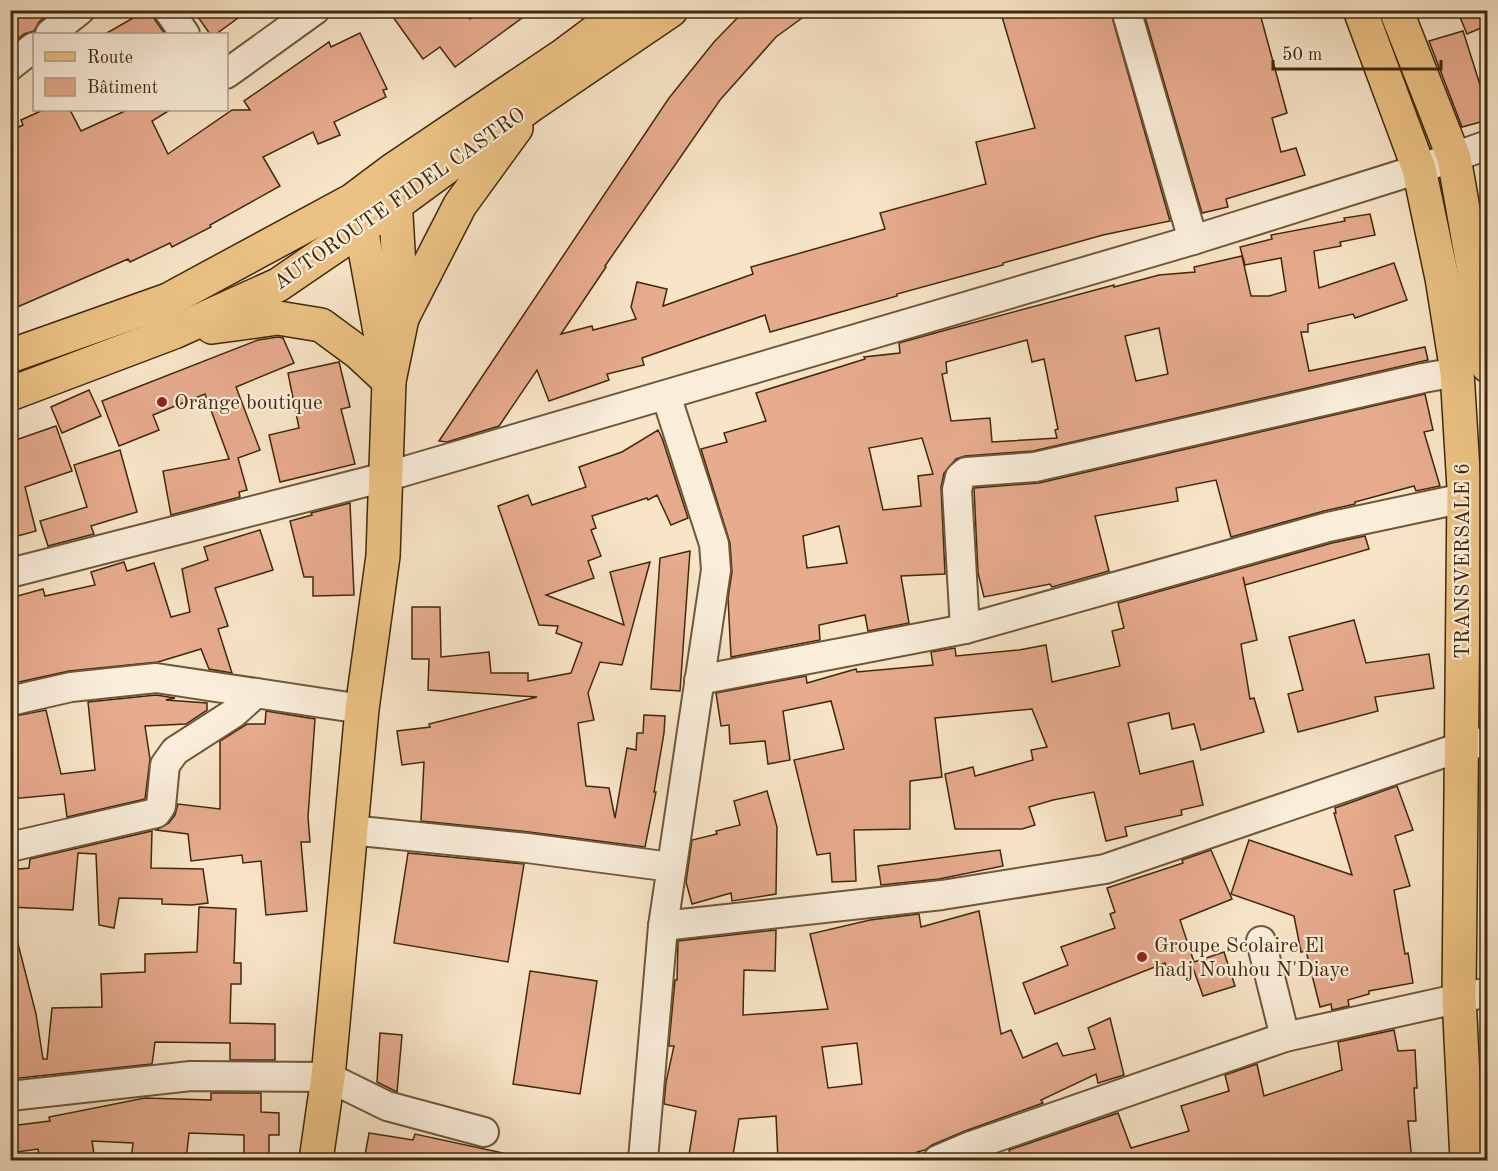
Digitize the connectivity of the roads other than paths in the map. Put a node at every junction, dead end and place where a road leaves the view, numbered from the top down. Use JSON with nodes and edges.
{"nodes":[{"id":1,"x":80,"y":10,"type":"edge"},
{"id":2,"x":168,"y":10,"type":"edge"},
{"id":3,"x":315,"y":10,"type":"edge"},
{"id":4,"x":624,"y":10,"type":"edge"},
{"id":5,"x":671,"y":10,"type":"edge"},
{"id":6,"x":1126,"y":10,"type":"edge"},
{"id":7,"x":1360,"y":10,"type":"edge"},
{"id":8,"x":1396,"y":10,"type":"edge"},
{"id":9,"x":51,"y":33,"type":"edge"},
{"id":10,"x":184,"y":33,"type":"edge"},
{"id":11,"x":33,"y":48,"type":"edge"},
{"id":12,"x":10,"y":66,"type":"edge"},
{"id":13,"x":228,"y":73,"type":"edge"},
{"id":14,"x":534,"y":103,"type":"junction"},
{"id":15,"x":1488,"y":145,"type":"edge"},
{"id":16,"x":1454,"y":158,"type":"junction"},
{"id":17,"x":1419,"y":169,"type":"junction"},
{"id":18,"x":393,"y":170,"type":"junction"},
{"id":19,"x":395,"y":205,"type":"junction"},
{"id":20,"x":357,"y":214,"type":"junction"},
{"id":21,"x":1192,"y":240,"type":"junction"},
{"id":22,"x":402,"y":318,"type":"junction"},
{"id":23,"x":174,"y":332,"type":"junction"},
{"id":24,"x":10,"y":356,"type":"edge"},
{"id":25,"x":1472,"y":369,"type":"edge"},
{"id":26,"x":388,"y":381,"type":"junction"},
{"id":27,"x":10,"y":394,"type":"edge"},
{"id":28,"x":666,"y":395,"type":"junction"},
{"id":29,"x":385,"y":477,"type":"junction"},
{"id":30,"x":1476,"y":494,"type":"edge"},
{"id":31,"x":10,"y":573,"type":"edge"},
{"id":32,"x":964,"y":629,"type":"junction"},
{"id":33,"x":699,"y":680,"type":"junction"},
{"id":34,"x":256,"y":693,"type":"junction"},
{"id":35,"x":10,"y":701,"type":"edge"},
{"id":36,"x":362,"y":709,"type":"junction"},
{"id":37,"x":1474,"y":744,"type":"edge"},
{"id":38,"x":350,"y":830,"type":"junction"},
{"id":39,"x":10,"y":847,"type":"edge"},
{"id":40,"x":671,"y":867,"type":"junction"},
{"id":41,"x":663,"y":926,"type":"junction"},
{"id":42,"x":1261,"y":941,"type":"dead end"},
{"id":43,"x":1473,"y":994,"type":"edge"},
{"id":44,"x":1285,"y":1037,"type":"junction"},
{"id":45,"x":328,"y":1077,"type":"junction"},
{"id":46,"x":10,"y":1096,"type":"edge"},
{"id":47,"x":484,"y":1132,"type":"dead end"},
{"id":48,"x":316,"y":1161,"type":"edge"},
{"id":49,"x":642,"y":1161,"type":"edge"},
{"id":50,"x":938,"y":1161,"type":"edge"},
{"id":51,"x":1467,"y":1161,"type":"edge"}],
"edges":[{"from":1,"to":9,"type":"street"},
{"from":2,"to":10,"type":"street"},
{"from":3,"to":13,"type":"street"},
{"from":4,"to":18,"type":"main road","name":"AUTOROUTE FIDEL CASTRO"},
{"from":5,"to":14,"type":"main road","name":"AUTOROUTE FIDEL CASTRO"},
{"from":6,"to":21,"type":"street"},
{"from":7,"to":17,"type":"main road","name":"TRANSVERSALE 6"},
{"from":8,"to":16,"type":"main road","name":"TRANSVERSALE 6"},
{"from":11,"to":12,"type":"street"},
{"from":14,"to":19,"type":"main road","name":"AUTOROUTE FIDEL CASTRO"},
{"from":14,"to":22,"type":"main road"},
{"from":15,"to":16,"type":"street"},
{"from":16,"to":17,"type":"street"},
{"from":16,"to":25,"type":"main road","name":"TRANSVERSALE 6"},
{"from":17,"to":21,"type":"street"},
{"from":17,"to":25,"type":"main road","name":"TRANSVERSALE 6"},
{"from":18,"to":19,"type":"main road"},
{"from":18,"to":20,"type":"main road","name":"AUTOROUTE FIDEL CASTRO"},
{"from":19,"to":20,"type":"main road","name":"AUTOROUTE FIDEL CASTRO"},
{"from":19,"to":22,"type":"main road"},
{"from":20,"to":23,"type":"main road","name":"AUTOROUTE FIDEL CASTRO"},
{"from":20,"to":24,"type":"main road","name":"AUTOROUTE FIDEL CASTRO"},
{"from":20,"to":26,"type":"main road"},
{"from":21,"to":28,"type":"street"},
{"from":22,"to":26,"type":"main road"},
{"from":23,"to":26,"type":"main road"},
{"from":23,"to":27,"type":"main road","name":"AUTOROUTE FIDEL CASTRO"},
{"from":25,"to":30,"type":"main road","name":"TRANSVERSALE 6"},
{"from":25,"to":32,"type":"street"},
{"from":26,"to":29,"type":"main road"},
{"from":28,"to":29,"type":"street"},
{"from":28,"to":33,"type":"street"},
{"from":29,"to":31,"type":"street"},
{"from":29,"to":36,"type":"main road"},
{"from":30,"to":32,"type":"street"},
{"from":30,"to":37,"type":"main road","name":"TRANSVERSALE 6"},
{"from":32,"to":33,"type":"street"},
{"from":33,"to":40,"type":"street"},
{"from":34,"to":35,"type":"street"},
{"from":34,"to":36,"type":"street"},
{"from":34,"to":39,"type":"street"},
{"from":36,"to":38,"type":"main road"},
{"from":37,"to":41,"type":"street"},
{"from":37,"to":43,"type":"main road","name":"TRANSVERSALE 6"},
{"from":38,"to":40,"type":"street"},
{"from":38,"to":45,"type":"main road"},
{"from":40,"to":41,"type":"street"},
{"from":41,"to":49,"type":"street"},
{"from":42,"to":44,"type":"street"},
{"from":43,"to":44,"type":"street"},
{"from":43,"to":51,"type":"main road","name":"TRANSVERSALE 6"},
{"from":44,"to":50,"type":"street"},
{"from":45,"to":46,"type":"street"},
{"from":45,"to":47,"type":"street"},
{"from":45,"to":48,"type":"main road"}]}
